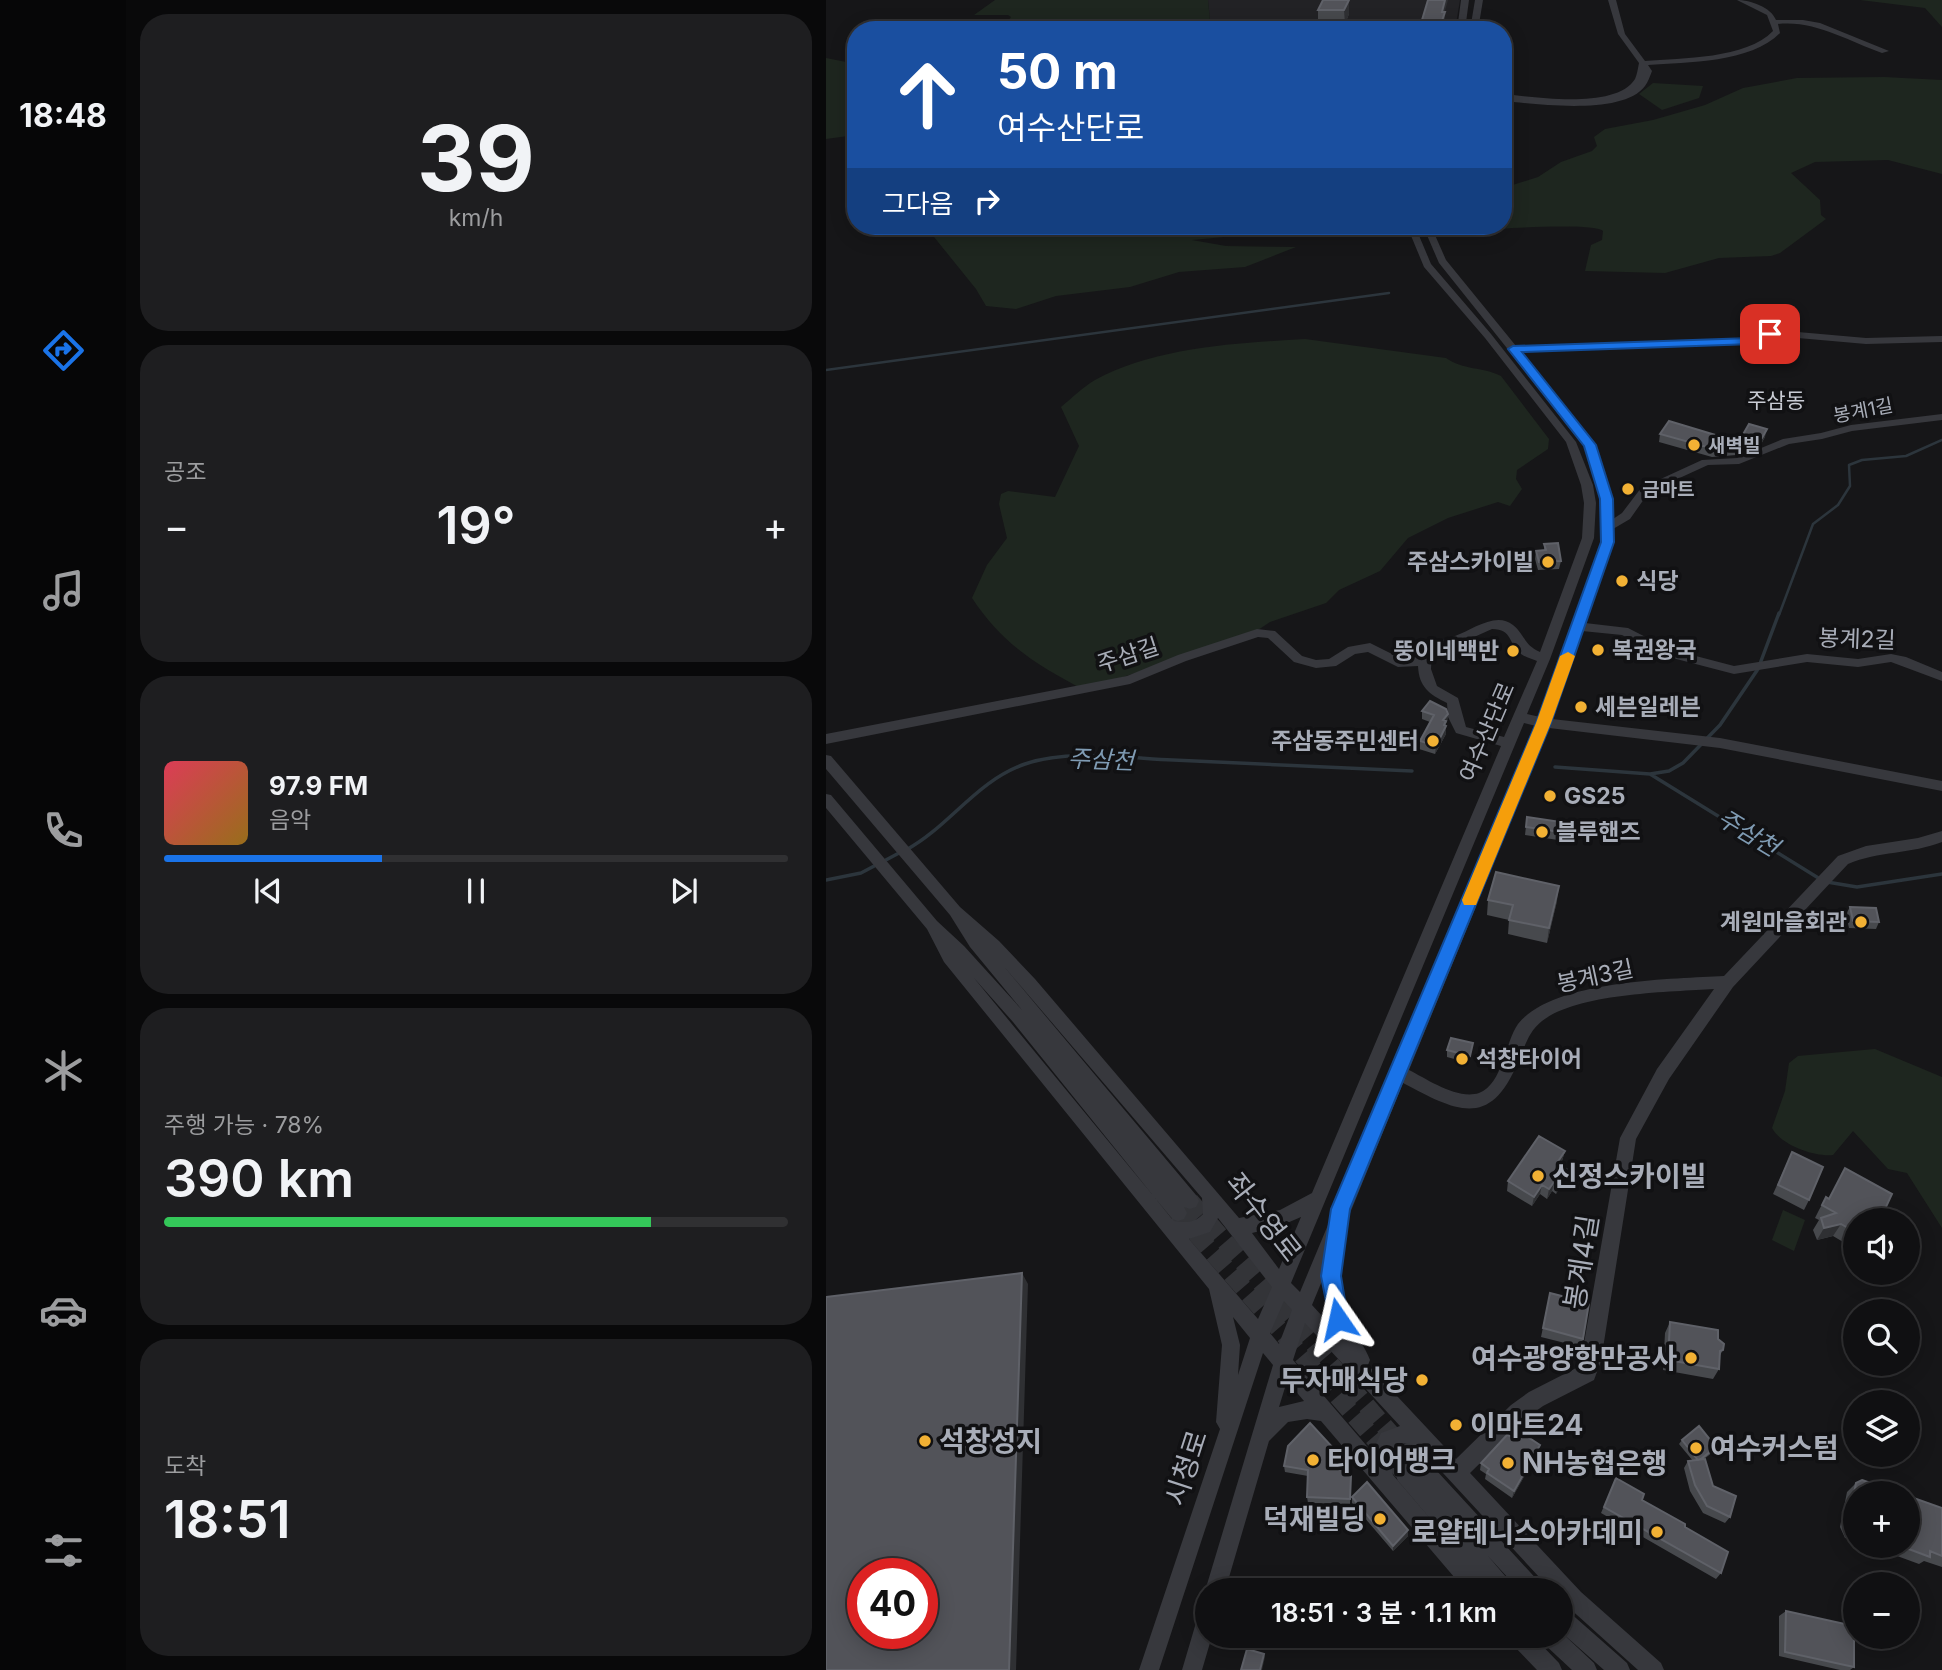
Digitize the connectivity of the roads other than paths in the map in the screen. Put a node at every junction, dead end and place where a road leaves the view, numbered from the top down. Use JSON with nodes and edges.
{"nodes":[{"id":1,"x":1465,"y":0,"type":"edge"},
{"id":2,"x":1479,"y":0,"type":"edge"},
{"id":3,"x":1612,"y":0,"type":"edge"},
{"id":4,"x":1741,"y":0,"type":"edge"},
{"id":5,"x":1462,"y":21,"type":"edge"},
{"id":6,"x":1476,"y":21,"type":"edge"},
{"id":7,"x":1774,"y":22,"type":"junction"},
{"id":8,"x":1885,"y":51,"type":"dead end"},
{"id":9,"x":1643,"y":63,"type":"junction"},
{"id":10,"x":1512,"y":99,"type":"edge"},
{"id":11,"x":1414,"y":235,"type":"edge"},
{"id":12,"x":1431,"y":235,"type":"edge"},
{"id":13,"x":1942,"y":339,"type":"edge"},
{"id":14,"x":1513,"y":349,"type":"junction"},
{"id":15,"x":1942,"y":417,"type":"edge"},
{"id":16,"x":1589,"y":524,"type":"junction"},
{"id":17,"x":1609,"y":526,"type":"junction"},
{"id":18,"x":1578,"y":626,"type":"junction"},
{"id":19,"x":1544,"y":659,"type":"junction"},
{"id":20,"x":1423,"y":662,"type":"junction"},
{"id":21,"x":1942,"y":677,"type":"edge"},
{"id":22,"x":1518,"y":717,"type":"junction"},
{"id":23,"x":1544,"y":723,"type":"junction"},
{"id":24,"x":826,"y":739,"type":"edge"},
{"id":25,"x":1507,"y":743,"type":"junction"},
{"id":26,"x":826,"y":760,"type":"edge"},
{"id":27,"x":1942,"y":786,"type":"edge"},
{"id":28,"x":826,"y":799,"type":"edge"},
{"id":29,"x":1942,"y":836,"type":"edge"},
{"id":30,"x":956,"y":911,"type":"junction"},
{"id":31,"x":1728,"y":982,"type":"junction"},
{"id":32,"x":1398,"y":1072,"type":"junction"},
{"id":33,"x":1210,"y":1194,"type":"junction"},
{"id":34,"x":1319,"y":1197,"type":"junction"},
{"id":35,"x":1190,"y":1201,"type":"tunnel mouth"},
{"id":36,"x":1340,"y":1209,"type":"junction"},
{"id":37,"x":1174,"y":1221,"type":"junction"},
{"id":38,"x":1238,"y":1226,"type":"junction"},
{"id":39,"x":1214,"y":1282,"type":"junction"},
{"id":40,"x":1280,"y":1284,"type":"junction"},
{"id":41,"x":1301,"y":1306,"type":"junction"},
{"id":42,"x":1260,"y":1336,"type":"junction"},
{"id":43,"x":1283,"y":1363,"type":"junction"},
{"id":44,"x":1385,"y":1395,"type":"junction"},
{"id":45,"x":1326,"y":1412,"type":"junction"},
{"id":46,"x":1427,"y":1439,"type":"junction"},
{"id":47,"x":1258,"y":1445,"type":"junction"},
{"id":48,"x":1222,"y":1448,"type":"junction"},
{"id":49,"x":1457,"y":1472,"type":"junction"},
{"id":50,"x":1385,"y":1481,"type":"junction"},
{"id":51,"x":1219,"y":1578,"type":"edge"},
{"id":52,"x":1468,"y":1578,"type":"edge"},
{"id":53,"x":1495,"y":1578,"type":"edge"},
{"id":54,"x":1521,"y":1578,"type":"edge"},
{"id":55,"x":1573,"y":1629,"type":"edge"},
{"id":56,"x":1199,"y":1648,"type":"edge"},
{"id":57,"x":1530,"y":1648,"type":"edge"},
{"id":58,"x":1563,"y":1648,"type":"edge"},
{"id":59,"x":1149,"y":1670,"type":"edge"},
{"id":60,"x":1192,"y":1670,"type":"edge"},
{"id":61,"x":1552,"y":1670,"type":"edge"},
{"id":62,"x":1587,"y":1670,"type":"edge"},
{"id":63,"x":1620,"y":1670,"type":"edge"},
{"id":64,"x":1654,"y":1670,"type":"edge"}],
"edges":[{"from":1,"to":5,"type":"street"},
{"from":2,"to":6,"type":"street"},
{"from":3,"to":9,"type":"street"},
{"from":4,"to":7,"type":"street"},
{"from":7,"to":8,"type":"street"},
{"from":7,"to":9,"type":"street"},
{"from":9,"to":10,"type":"street"},
{"from":11,"to":16,"type":"street","name":"여수산단로"},
{"from":12,"to":14,"type":"street","name":"여수산단로"},
{"from":13,"to":14,"type":"street"},
{"from":14,"to":17,"type":"street","name":"여수산단로"},
{"from":15,"to":17,"type":"street","name":"봉계1길"},
{"from":16,"to":17,"type":"street"},
{"from":16,"to":19,"type":"street","name":"여수산단로"},
{"from":17,"to":18,"type":"street","name":"여수산단로"},
{"from":18,"to":21,"type":"street","name":"봉계2길"},
{"from":18,"to":23,"type":"street","name":"여수산단로"},
{"from":19,"to":20,"type":"street"},
{"from":19,"to":22,"type":"street","name":"여수산단로"},
{"from":20,"to":24,"type":"street","name":"주삼길"},
{"from":20,"to":25,"type":"street"},
{"from":22,"to":23,"type":"street"},
{"from":22,"to":25,"type":"street","name":"여수산단로"},
{"from":23,"to":27,"type":"street"},
{"from":23,"to":32,"type":"street","name":"여수산단로"},
{"from":25,"to":34,"type":"street","name":"여수산단로"},
{"from":26,"to":30,"type":"street","name":"좌수영로"},
{"from":28,"to":37,"type":"street"},
{"from":29,"to":31,"type":"street"},
{"from":30,"to":33,"type":"street","name":"좌수영로"},
{"from":30,"to":35,"type":"street","name":"좌수영로"},
{"from":31,"to":32,"type":"street","name":"봉계3길"},
{"from":31,"to":49,"type":"street","name":"봉계4길"},
{"from":32,"to":36,"type":"street","name":"여수산단로"},
{"from":33,"to":37,"type":"street"},
{"from":33,"to":38,"type":"street","name":"좌수영로"},
{"from":34,"to":38,"type":"street"},
{"from":34,"to":40,"type":"street","name":"여수산단로"},
{"from":36,"to":41,"type":"street","name":"여수산단로"},
{"from":36,"to":44,"type":"street"},
{"from":37,"to":39,"type":"street"},
{"from":38,"to":40,"type":"street","name":"좌수영로"},
{"from":39,"to":42,"type":"street"},
{"from":39,"to":48,"type":"street"},
{"from":40,"to":41,"type":"street","name":"좌수영로"},
{"from":40,"to":42,"type":"street","name":"시청로"},
{"from":41,"to":43,"type":"street"},
{"from":41,"to":44,"type":"street","name":"좌수영로"},
{"from":42,"to":43,"type":"street"},
{"from":42,"to":48,"type":"street","name":"시청로"},
{"from":43,"to":45,"type":"street"},
{"from":43,"to":47,"type":"street"},
{"from":44,"to":46,"type":"street","name":"좌수영로"},
{"from":45,"to":47,"type":"street"},
{"from":45,"to":50,"type":"street"},
{"from":46,"to":49,"type":"street","name":"좌수영로"},
{"from":46,"to":50,"type":"street"},
{"from":47,"to":51,"type":"street"},
{"from":48,"to":59,"type":"street","name":"시청로"},
{"from":49,"to":64,"type":"street","name":"좌수영로"},
{"from":50,"to":52,"type":"street"},
{"from":53,"to":54,"type":"street"},
{"from":55,"to":63,"type":"street"},
{"from":56,"to":60,"type":"street"},
{"from":57,"to":61,"type":"street"},
{"from":58,"to":62,"type":"street"}]}
